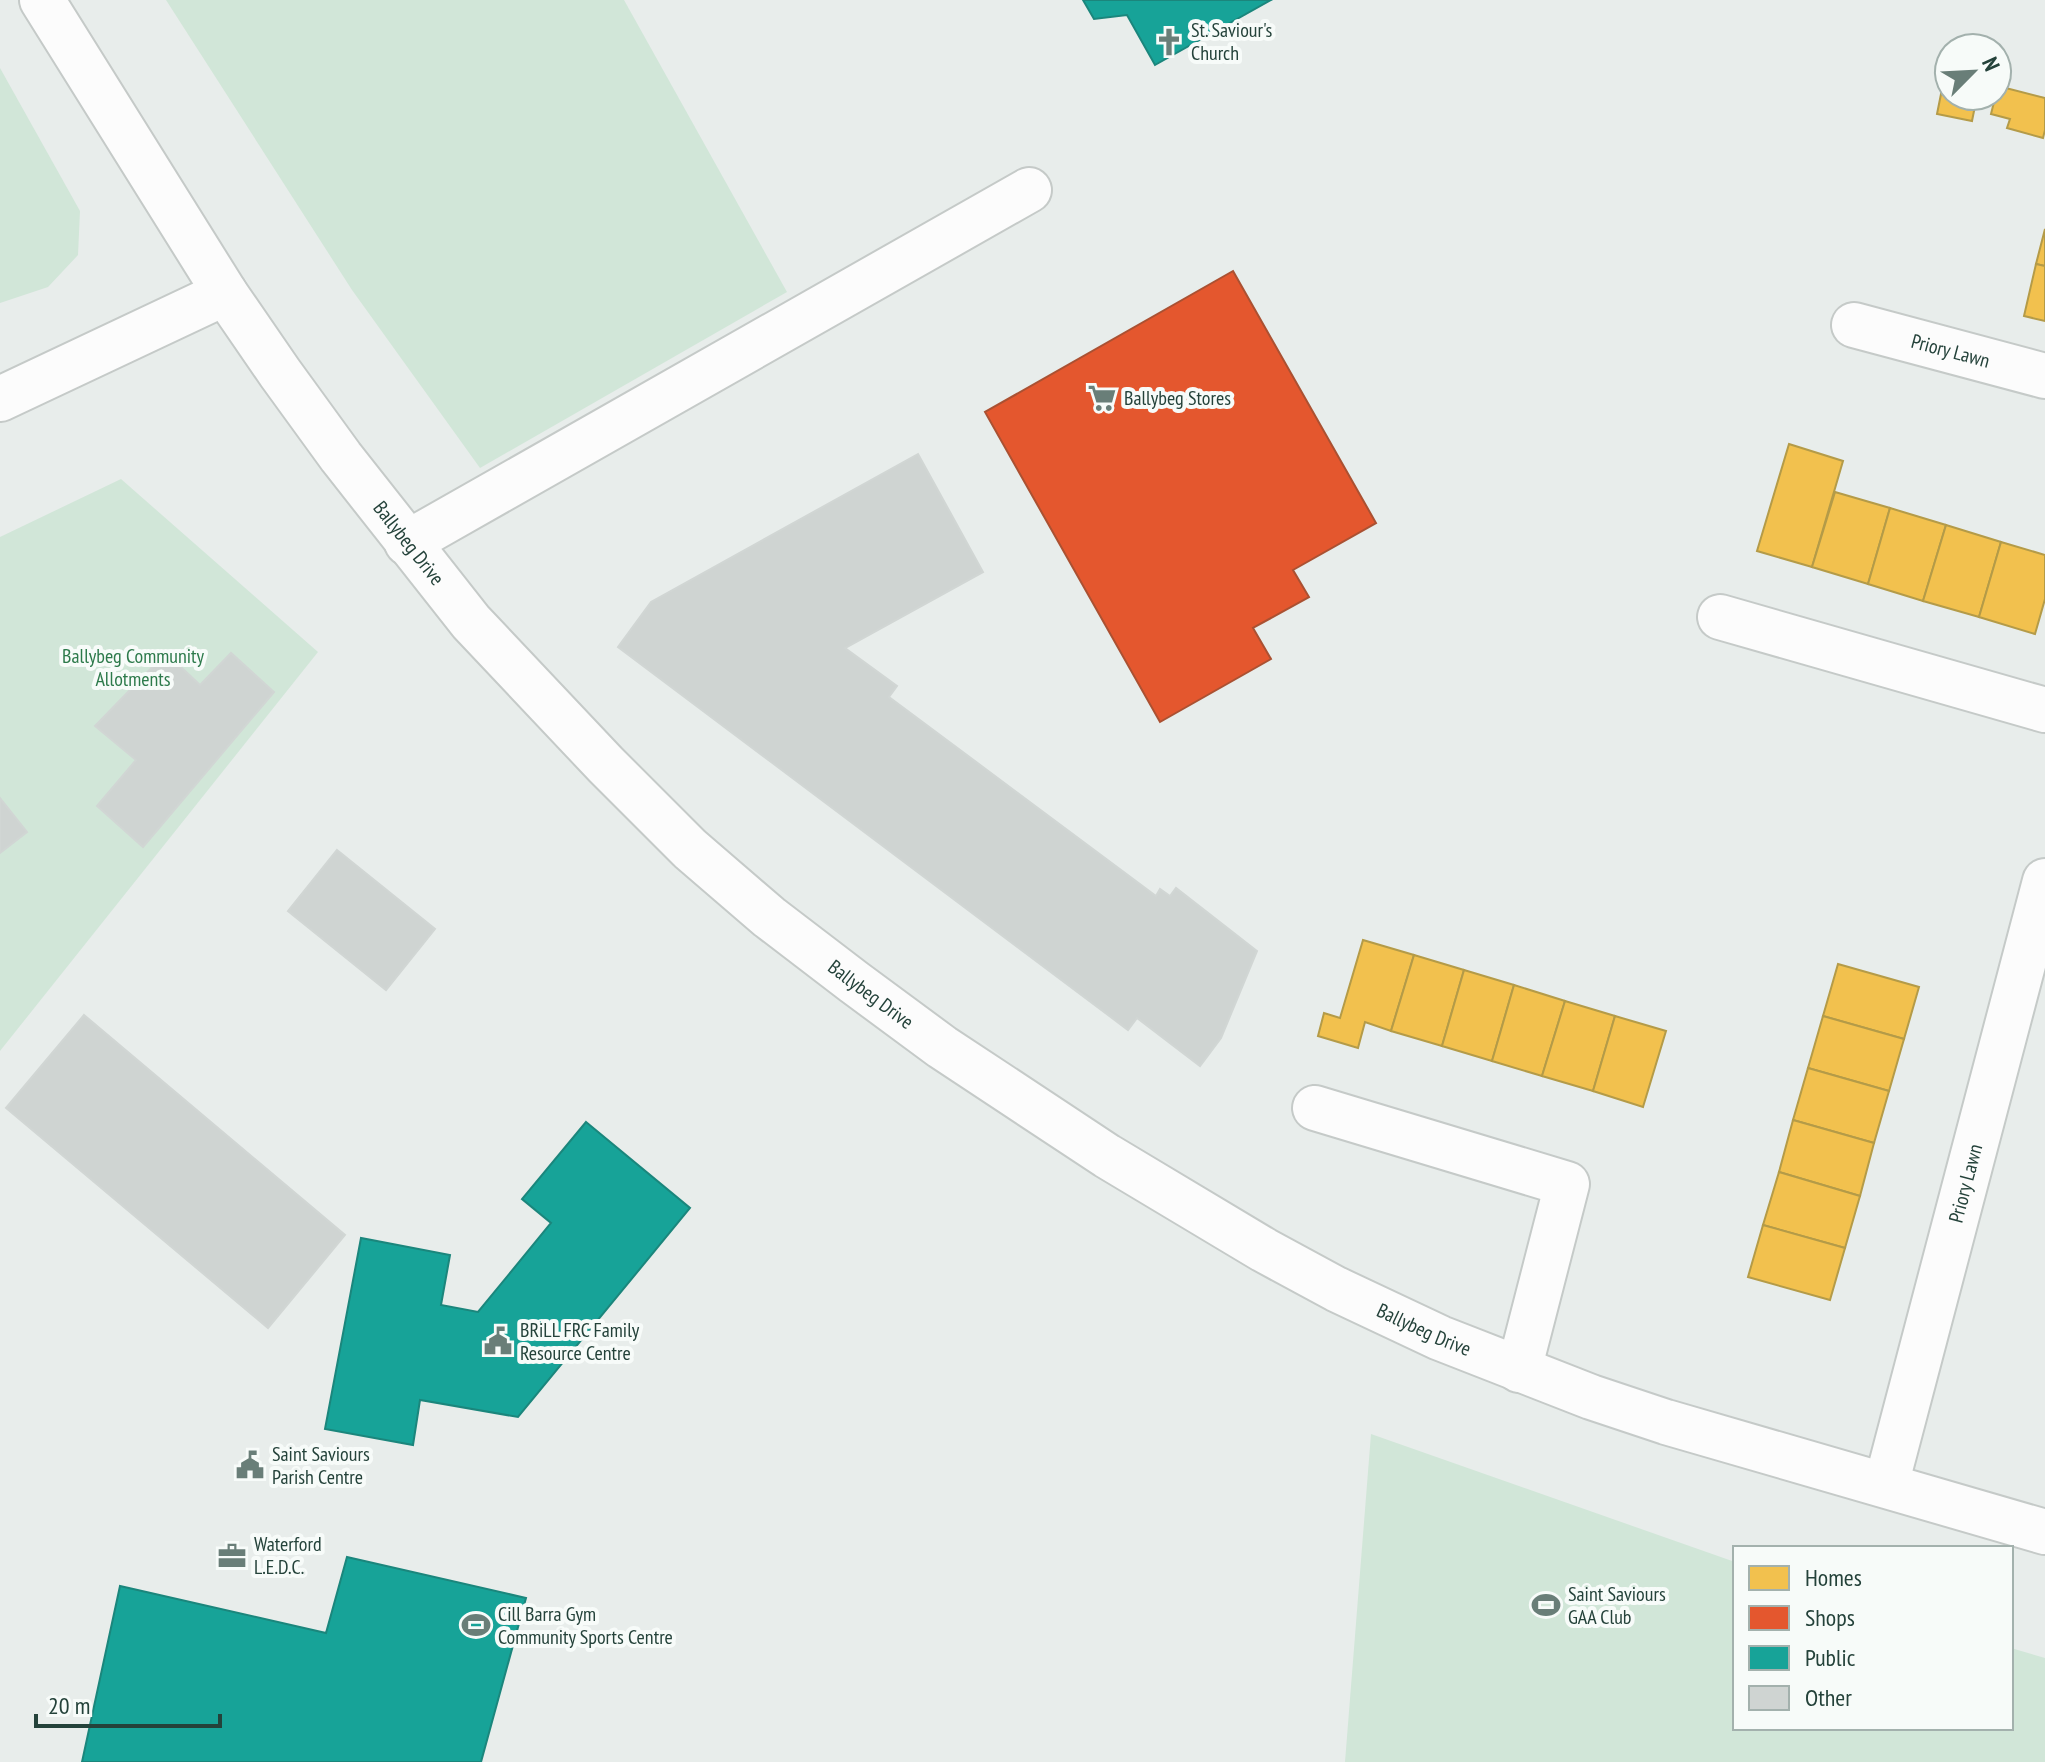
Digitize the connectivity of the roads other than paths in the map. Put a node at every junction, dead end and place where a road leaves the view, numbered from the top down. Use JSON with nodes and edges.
{"nodes":[{"id":1,"x":42,"y":0,"type":"edge"},
{"id":2,"x":1029,"y":190,"type":"dead end"},
{"id":3,"x":225,"y":293,"type":"junction"},
{"id":4,"x":1854,"y":325,"type":"dead end"},
{"id":5,"x":2045,"y":376,"type":"edge"},
{"id":6,"x":0,"y":399,"type":"edge"},
{"id":7,"x":407,"y":543,"type":"junction"},
{"id":8,"x":1720,"y":617,"type":"dead end"},
{"id":9,"x":2045,"y":710,"type":"edge"},
{"id":10,"x":2045,"y":881,"type":"edge"},
{"id":11,"x":1315,"y":1108,"type":"dead end"},
{"id":12,"x":1519,"y":1370,"type":"junction"},
{"id":13,"x":1886,"y":1485,"type":"junction"},
{"id":14,"x":2045,"y":1532,"type":"edge"}],
"edges":[{"from":1,"to":3,"type":"street","name":"Ballybeg Drive"},
{"from":2,"to":7,"type":"street"},
{"from":3,"to":6,"type":"street"},
{"from":3,"to":7,"type":"street","name":"Ballybeg Drive"},
{"from":4,"to":5,"type":"street","name":"Priory Lawn"},
{"from":7,"to":12,"type":"street","name":"Ballybeg Drive"},
{"from":8,"to":9,"type":"street"},
{"from":10,"to":13,"type":"street","name":"Priory Lawn"},
{"from":11,"to":12,"type":"street"},
{"from":12,"to":13,"type":"street","name":"Ballybeg Drive"},
{"from":13,"to":14,"type":"street","name":"Ballybeg Drive"}]}
